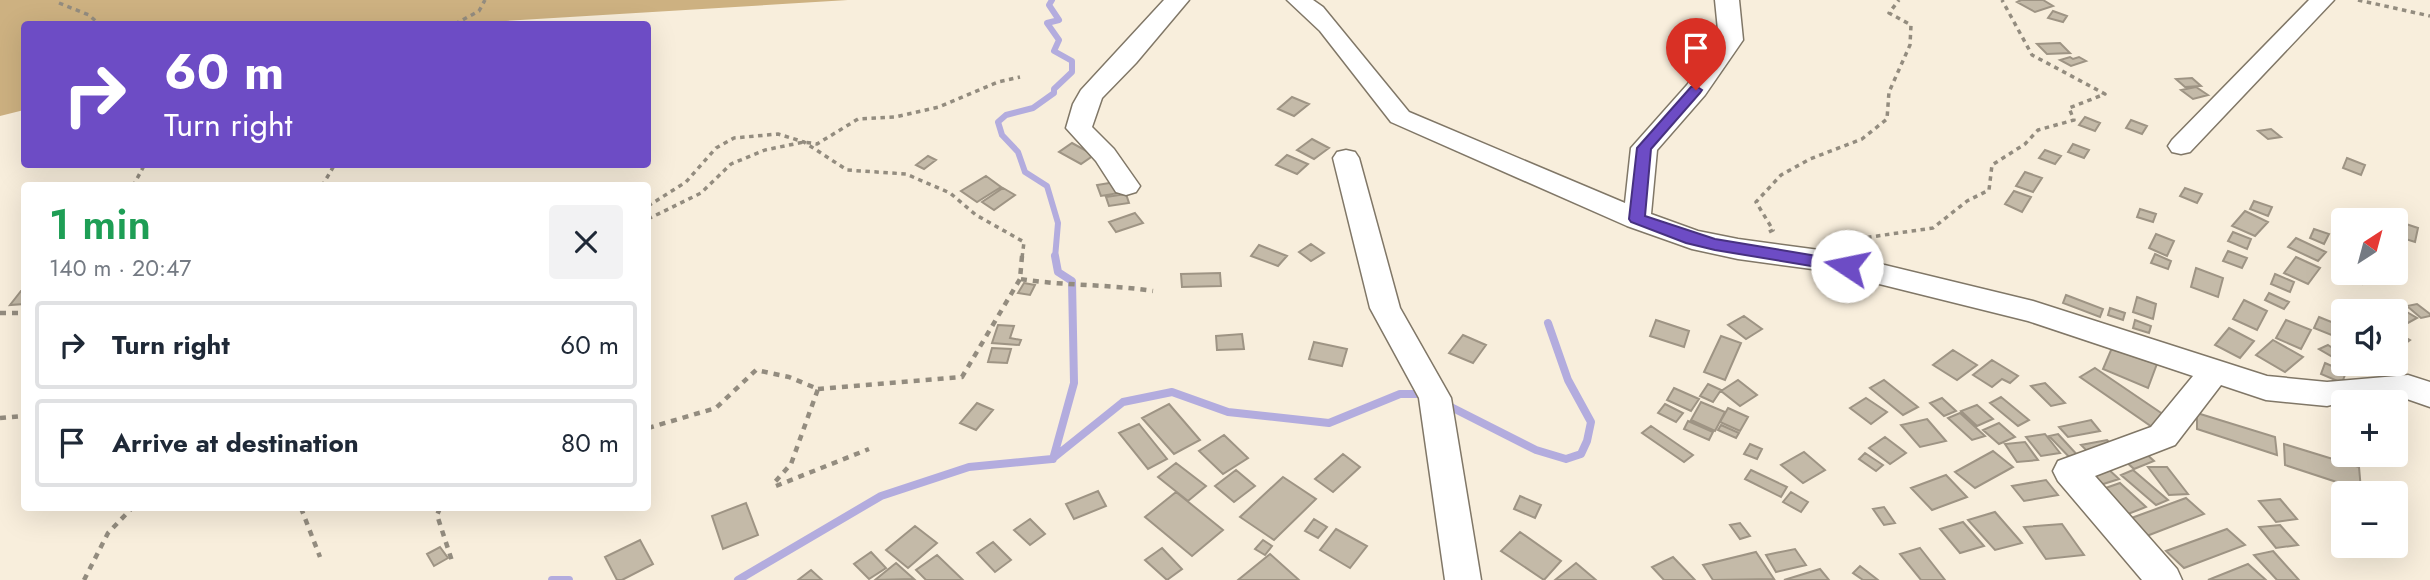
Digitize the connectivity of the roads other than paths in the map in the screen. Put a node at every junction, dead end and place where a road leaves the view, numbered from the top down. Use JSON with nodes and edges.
{"nodes":[{"id":1,"x":1177,"y":0,"type":"edge"},
{"id":2,"x":1299,"y":0,"type":"edge"},
{"id":3,"x":1727,"y":0,"type":"edge"},
{"id":4,"x":2322,"y":0,"type":"edge"},
{"id":5,"x":2181,"y":146,"type":"dead end"},
{"id":6,"x":1346,"y":158,"type":"dead end"},
{"id":7,"x":1126,"y":186,"type":"dead end"},
{"id":8,"x":1637,"y":219,"type":"junction"},
{"id":9,"x":2215,"y":371,"type":"junction"},
{"id":10,"x":2430,"y":395,"type":"edge"},
{"id":11,"x":1463,"y":580,"type":"edge"},
{"id":12,"x":2164,"y":580,"type":"edge"}],
"edges":[{"from":1,"to":7,"type":"street"},
{"from":2,"to":8,"type":"street"},
{"from":3,"to":8,"type":"street"},
{"from":4,"to":5,"type":"street"},
{"from":6,"to":11,"type":"street"},
{"from":8,"to":9,"type":"street"},
{"from":9,"to":10,"type":"street"},
{"from":9,"to":12,"type":"street"}]}
